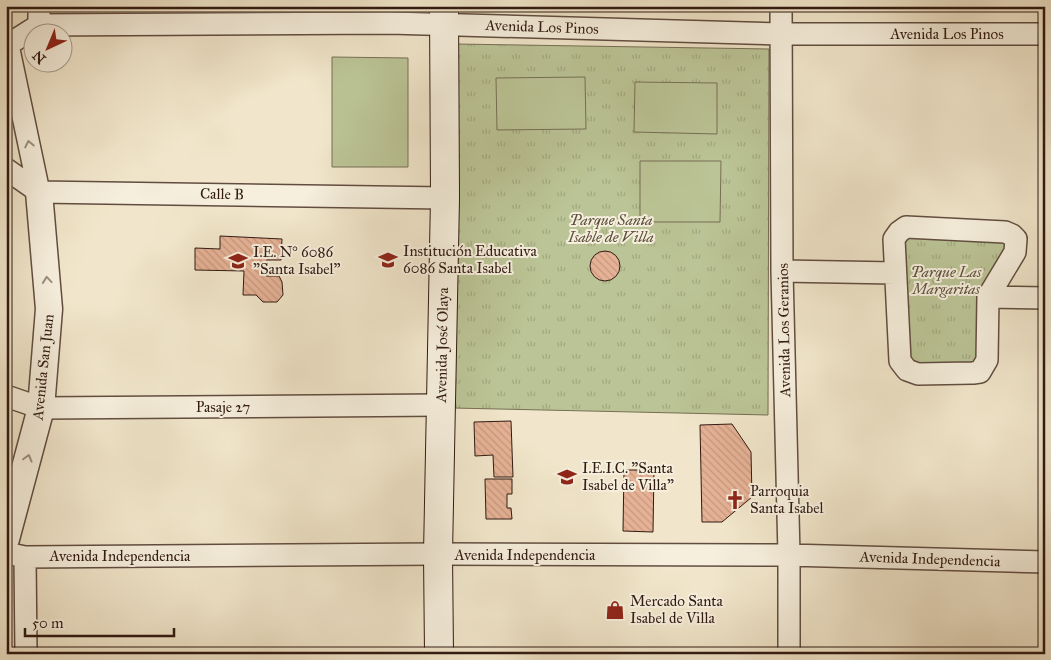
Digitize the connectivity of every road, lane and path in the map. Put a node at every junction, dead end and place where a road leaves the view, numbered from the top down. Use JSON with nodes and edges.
{"nodes":[{"id":1,"x":781,"y":6,"type":"edge"},
{"id":2,"x":444,"y":15,"type":"edge"},
{"id":3,"x":39,"y":16,"type":"edge"},
{"id":4,"x":781,"y":34,"type":"junction"},
{"id":5,"x":1045,"y":34,"type":"edge"},
{"id":6,"x":7,"y":45,"type":"edge"},
{"id":7,"x":6,"y":169,"type":"edge"},
{"id":8,"x":39,"y":192,"type":"junction"},
{"id":9,"x":445,"y":198,"type":"junction"},
{"id":10,"x":782,"y":271,"type":"junction"},
{"id":11,"x":895,"y":273,"type":"junction"},
{"id":12,"x":988,"y":297,"type":"junction"},
{"id":13,"x":1045,"y":298,"type":"edge"},
{"id":14,"x":6,"y":396,"type":"edge"},
{"id":15,"x":441,"y":405,"type":"junction"},
{"id":16,"x":41,"y":408,"type":"junction"},
{"id":17,"x":6,"y":539,"type":"edge"},
{"id":18,"x":438,"y":554,"type":"junction"},
{"id":19,"x":16,"y":555,"type":"edge"},
{"id":20,"x":788,"y":555,"type":"junction"},
{"id":21,"x":1045,"y":562,"type":"edge"},
{"id":22,"x":26,"y":654,"type":"edge"},
{"id":23,"x":439,"y":654,"type":"edge"},
{"id":24,"x":789,"y":654,"type":"edge"}],
"edges":[{"from":1,"to":4,"type":"street","name":"Avenida Los Geranios"},
{"from":2,"to":3,"type":"street","name":"Avenida Los Pinos"},
{"from":2,"to":4,"type":"street","name":"Avenida Los Pinos"},
{"from":2,"to":9,"type":"main road","name":"Avenida José Olaya"},
{"from":3,"to":6,"type":"street"},
{"from":4,"to":5,"type":"street","name":"Avenida Los Pinos"},
{"from":4,"to":10,"type":"street","name":"Avenida Los Geranios"},
{"from":8,"to":6,"type":"street","one_way":true},
{"from":7,"to":8,"type":"street"},
{"from":8,"to":9,"type":"street","name":"Calle B"},
{"from":16,"to":8,"type":"street","name":"Avenida San Juan","one_way":true},
{"from":9,"to":15,"type":"main road","name":"Avenida José Olaya"},
{"from":10,"to":11,"type":"street"},
{"from":10,"to":20,"type":"street","name":"Avenida Los Geranios"},
{"from":11,"to":12,"type":"street"},
{"from":11,"to":12,"type":"street"},
{"from":12,"to":13,"type":"street"},
{"from":14,"to":16,"type":"street","name":"Pasaje 27"},
{"from":15,"to":16,"type":"street","name":"Pasaje 27"},
{"from":15,"to":18,"type":"main road","name":"Avenida José Olaya"},
{"from":17,"to":16,"type":"street","name":"Avenida San Juan","one_way":true},
{"from":18,"to":19,"type":"street","name":"Avenida Independencia"},
{"from":18,"to":20,"type":"street","name":"Avenida Independencia"},
{"from":18,"to":23,"type":"main road","name":"Avenida José Olaya"},
{"from":19,"to":22,"type":"street"},
{"from":20,"to":21,"type":"street","name":"Avenida Independencia"},
{"from":20,"to":24,"type":"street","name":"Avenida Los Geranios"}]}
